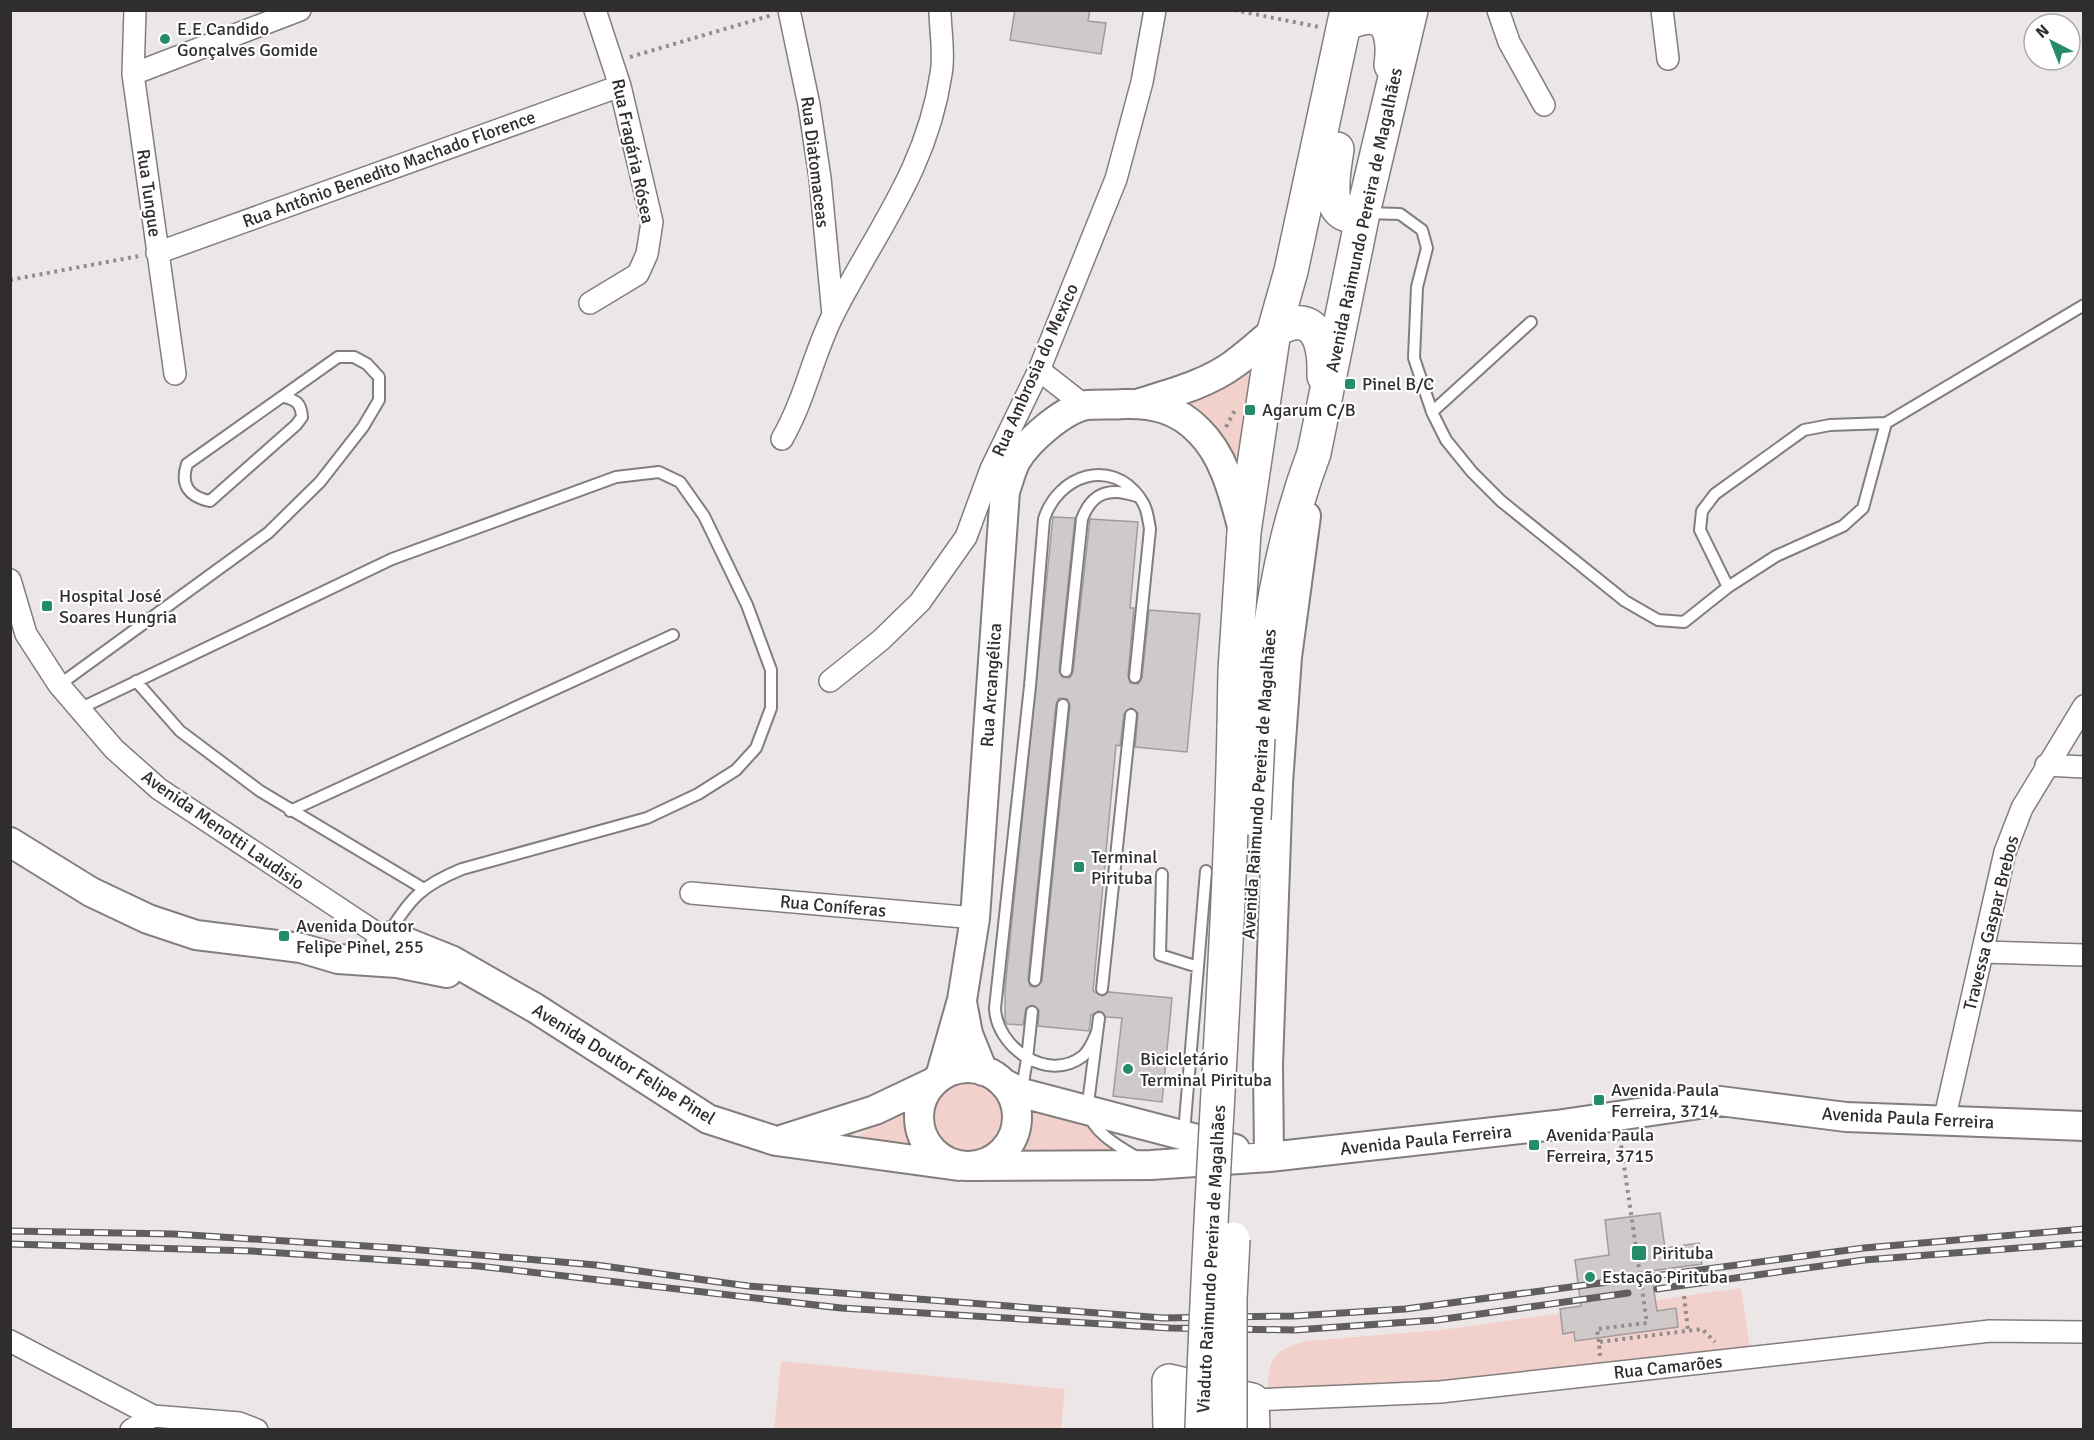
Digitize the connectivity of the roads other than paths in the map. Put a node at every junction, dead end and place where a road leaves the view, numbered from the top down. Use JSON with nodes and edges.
{"nodes":[{"id":1,"x":135,"y":10,"type":"edge"},
{"id":2,"x":300,"y":10,"type":"edge"},
{"id":3,"x":595,"y":10,"type":"edge"},
{"id":4,"x":789,"y":10,"type":"edge"},
{"id":5,"x":940,"y":10,"type":"edge"},
{"id":6,"x":1155,"y":10,"type":"edge"},
{"id":7,"x":1411,"y":10,"type":"edge"},
{"id":8,"x":1498,"y":10,"type":"edge"},
{"id":9,"x":1662,"y":10,"type":"edge"},
{"id":10,"x":1344,"y":22,"type":"edge"},
{"id":11,"x":1668,"y":59,"type":"dead end"},
{"id":12,"x":1336,"y":72,"type":"junction"},
{"id":13,"x":133,"y":74,"type":"junction"},
{"id":14,"x":620,"y":86,"type":"junction"},
{"id":15,"x":1544,"y":105,"type":"dead end"},
{"id":16,"x":1388,"y":109,"type":"junction"},
{"id":17,"x":1363,"y":213,"type":"junction"},
{"id":18,"x":157,"y":253,"type":"junction"},
{"id":19,"x":590,"y":303,"type":"dead end"},
{"id":20,"x":2084,"y":305,"type":"edge"},
{"id":21,"x":833,"y":315,"type":"junction"},
{"id":22,"x":1531,"y":322,"type":"dead end"},
{"id":23,"x":1274,"y":331,"type":"junction"},
{"id":24,"x":1039,"y":370,"type":"junction"},
{"id":25,"x":175,"y":374,"type":"dead end"},
{"id":26,"x":284,"y":397,"type":"junction"},
{"id":27,"x":1136,"y":404,"type":"junction"},
{"id":28,"x":1085,"y":406,"type":"junction"},
{"id":29,"x":1432,"y":412,"type":"junction"},
{"id":30,"x":1323,"y":413,"type":"junction"},
{"id":31,"x":1886,"y":423,"type":"junction"},
{"id":32,"x":782,"y":439,"type":"dead end"},
{"id":33,"x":1314,"y":453,"type":"junction"},
{"id":34,"x":1139,"y":497,"type":"junction"},
{"id":35,"x":1004,"y":515,"type":"junction"},
{"id":36,"x":1244,"y":532,"type":"junction"},
{"id":37,"x":966,"y":537,"type":"junction"},
{"id":38,"x":10,"y":580,"type":"edge"},
{"id":39,"x":1728,"y":587,"type":"junction"},
{"id":40,"x":673,"y":635,"type":"dead end"},
{"id":41,"x":1066,"y":671,"type":"dead end"},
{"id":42,"x":1135,"y":677,"type":"dead end"},
{"id":43,"x":136,"y":681,"type":"junction"},
{"id":44,"x":830,"y":681,"type":"dead end"},
{"id":45,"x":59,"y":686,"type":"junction"},
{"id":46,"x":1063,"y":705,"type":"dead end"},
{"id":47,"x":2084,"y":706,"type":"edge"},
{"id":48,"x":80,"y":709,"type":"junction"},
{"id":49,"x":1131,"y":715,"type":"dead end"},
{"id":50,"x":1246,"y":733,"type":"junction"},
{"id":51,"x":2046,"y":765,"type":"junction"},
{"id":52,"x":2084,"y":767,"type":"edge"},
{"id":53,"x":290,"y":811,"type":"junction"},
{"id":54,"x":10,"y":842,"type":"edge"},
{"id":55,"x":1206,"y":871,"type":"dead end"},
{"id":56,"x":1162,"y":874,"type":"dead end"},
{"id":57,"x":424,"y":889,"type":"junction"},
{"id":58,"x":691,"y":893,"type":"dead end"},
{"id":59,"x":975,"y":918,"type":"junction"},
{"id":60,"x":389,"y":947,"type":"junction"},
{"id":61,"x":1983,"y":952,"type":"junction"},
{"id":62,"x":2084,"y":955,"type":"edge"},
{"id":63,"x":1198,"y":967,"type":"junction"},
{"id":64,"x":1035,"y":980,"type":"dead end"},
{"id":65,"x":1102,"y":989,"type":"dead end"},
{"id":66,"x":962,"y":1000,"type":"junction"},
{"id":67,"x":1032,"y":1012,"type":"dead end"},
{"id":68,"x":1099,"y":1018,"type":"dead end"},
{"id":69,"x":1097,"y":1032,"type":"junction"},
{"id":70,"x":1028,"y":1059,"type":"junction"},
{"id":71,"x":937,"y":1080,"type":"junction"},
{"id":72,"x":1006,"y":1092,"type":"junction"},
{"id":73,"x":1087,"y":1111,"type":"junction"},
{"id":74,"x":1944,"y":1121,"type":"junction"},
{"id":75,"x":2084,"y":1126,"type":"edge"},
{"id":76,"x":1184,"y":1137,"type":"junction"},
{"id":77,"x":776,"y":1141,"type":"junction"},
{"id":78,"x":1269,"y":1157,"type":"junction"},
{"id":79,"x":1151,"y":1165,"type":"junction"},
{"id":80,"x":966,"y":1166,"type":"junction"},
{"id":81,"x":2084,"y":1332,"type":"edge"},
{"id":82,"x":10,"y":1341,"type":"edge"},
{"id":83,"x":1252,"y":1415,"type":"edge"},
{"id":84,"x":153,"y":1416,"type":"junction"},
{"id":85,"x":131,"y":1430,"type":"edge"},
{"id":86,"x":257,"y":1430,"type":"edge"},
{"id":87,"x":1170,"y":1430,"type":"edge"},
{"id":88,"x":1202,"y":1430,"type":"edge"},
{"id":89,"x":1230,"y":1430,"type":"edge"}],
"edges":[{"from":1,"to":13,"type":"street","name":"Rua Tungue"},
{"from":2,"to":13,"type":"street"},
{"from":3,"to":14,"type":"street","name":"Rua Fragária Rósea"},
{"from":4,"to":21,"type":"street","name":"Rua Diatomaceas"},
{"from":5,"to":21,"type":"street"},
{"from":6,"to":24,"type":"street","name":"Rua Ambrosia do Mexico"},
{"from":7,"to":16,"type":"main road","name":"Avenida Raimundo Pereira de Magalhães"},
{"from":8,"to":15,"type":"street"},
{"from":9,"to":11,"type":"street"},
{"from":10,"to":12,"type":"main road","name":"Avenida Raimundo Pereira de Magalhães"},
{"from":10,"to":16,"type":"main road"},
{"from":12,"to":17,"type":"main road"},
{"from":12,"to":23,"type":"main road","name":"Avenida Raimundo Pereira de Magalhães"},
{"from":13,"to":18,"type":"street","name":"Rua Tungue"},
{"from":14,"to":18,"type":"street","name":"Rua Antônio Benedito Machado Florence"},
{"from":14,"to":19,"type":"street","name":"Rua Fragária Rósea"},
{"from":16,"to":17,"type":"main road","name":"Avenida Raimundo Pereira de Magalhães"},
{"from":17,"to":29,"type":"lane"},
{"from":17,"to":30,"type":"main road","name":"Avenida Raimundo Pereira de Magalhães"},
{"from":18,"to":25,"type":"street","name":"Rua Tungue"},
{"from":20,"to":31,"type":"lane"},
{"from":21,"to":32,"type":"street"},
{"from":22,"to":29,"type":"lane"},
{"from":23,"to":27,"type":"main road"},
{"from":23,"to":30,"type":"main road"},
{"from":23,"to":36,"type":"main road","name":"Avenida Raimundo Pereira de Magalhães"},
{"from":24,"to":28,"type":"street"},
{"from":24,"to":37,"type":"street","name":"Rua Ambrosia do Mexico"},
{"from":26,"to":26,"type":"lane"},
{"from":26,"to":45,"type":"lane"},
{"from":27,"to":28,"type":"main road"},
{"from":27,"to":36,"type":"main road"},
{"from":28,"to":35,"type":"main road","name":"Rua Arcangélica"},
{"from":29,"to":39,"type":"lane"},
{"from":30,"to":33,"type":"main road","name":"Avenida Raimundo Pereira de Magalhães"},
{"from":31,"to":39,"type":"lane"},
{"from":31,"to":39,"type":"lane"},
{"from":33,"to":50,"type":"main road","name":"Avenida Raimundo Pereira de Magalhães"},
{"from":33,"to":78,"type":"main road"},
{"from":34,"to":41,"type":"lane"},
{"from":34,"to":42,"type":"lane"},
{"from":34,"to":70,"type":"lane"},
{"from":35,"to":37,"type":"street"},
{"from":35,"to":59,"type":"main road","name":"Rua Arcangélica"},
{"from":36,"to":50,"type":"main road","name":"Avenida Raimundo Pereira de Magalhães"},
{"from":37,"to":44,"type":"street","name":"Rua Ambrosia do Mexico"},
{"from":38,"to":45,"type":"street","name":"Avenida Menotti Laudisio"},
{"from":40,"to":53,"type":"lane"},
{"from":43,"to":48,"type":"lane"},
{"from":43,"to":53,"type":"lane"},
{"from":43,"to":57,"type":"lane"},
{"from":45,"to":48,"type":"street","name":"Avenida Menotti Laudisio"},
{"from":46,"to":64,"type":"lane"},
{"from":47,"to":51,"type":"street","name":"Travessa Gaspar Brebos"},
{"from":48,"to":60,"type":"street","name":"Avenida Menotti Laudisio"},
{"from":49,"to":65,"type":"lane"},
{"from":50,"to":88,"type":"main road","name":"Viaduto Raimundo Pereira de Magalhães","bridge":true},
{"from":50,"to":89,"type":"main road","name":"Avenida Raimundo Pereira de Magalhães","bridge":true},
{"from":51,"to":52,"type":"street"},
{"from":51,"to":61,"type":"street","name":"Travessa Gaspar Brebos"},
{"from":53,"to":57,"type":"lane"},
{"from":54,"to":60,"type":"main road","name":"Avenida Doutor Felipe Pinel"},
{"from":55,"to":63,"type":"lane"},
{"from":56,"to":63,"type":"lane"},
{"from":57,"to":60,"type":"lane"},
{"from":58,"to":59,"type":"street","name":"Rua Coníferas"},
{"from":59,"to":66,"type":"main road","name":"Rua Arcangélica"},
{"from":60,"to":77,"type":"main road","name":"Avenida Doutor Felipe Pinel"},
{"from":61,"to":62,"type":"street"},
{"from":61,"to":74,"type":"street","name":"Travessa Gaspar Brebos"},
{"from":63,"to":76,"type":"lane"},
{"from":66,"to":71,"type":"main road","name":"Rua Arcangélica"},
{"from":66,"to":72,"type":"main road","name":"Rua Arcangélica"},
{"from":67,"to":70,"type":"lane"},
{"from":68,"to":69,"type":"lane"},
{"from":69,"to":70,"type":"lane"},
{"from":69,"to":73,"type":"lane"},
{"from":70,"to":72,"type":"lane"},
{"from":71,"to":72,"type":"main road"},
{"from":71,"to":77,"type":"main road"},
{"from":71,"to":80,"type":"main road"},
{"from":72,"to":73,"type":"main road"},
{"from":72,"to":80,"type":"main road"},
{"from":73,"to":76,"type":"main road"},
{"from":73,"to":79,"type":"lane"},
{"from":74,"to":75,"type":"main road","name":"Avenida Paula Ferreira"},
{"from":74,"to":78,"type":"main road","name":"Avenida Paula Ferreira"},
{"from":76,"to":78,"type":"main road"},
{"from":77,"to":80,"type":"main road","name":"Avenida Doutor Felipe Pinel"},
{"from":78,"to":79,"type":"main road","name":"Avenida Doutor Felipe Pinel"},
{"from":79,"to":80,"type":"main road","name":"Avenida Doutor Felipe Pinel"},
{"from":81,"to":83,"type":"street","name":"Rua Camarões"},
{"from":82,"to":84,"type":"street"},
{"from":83,"to":87,"type":"main road"},
{"from":84,"to":85,"type":"street"},
{"from":84,"to":86,"type":"street"}]}
